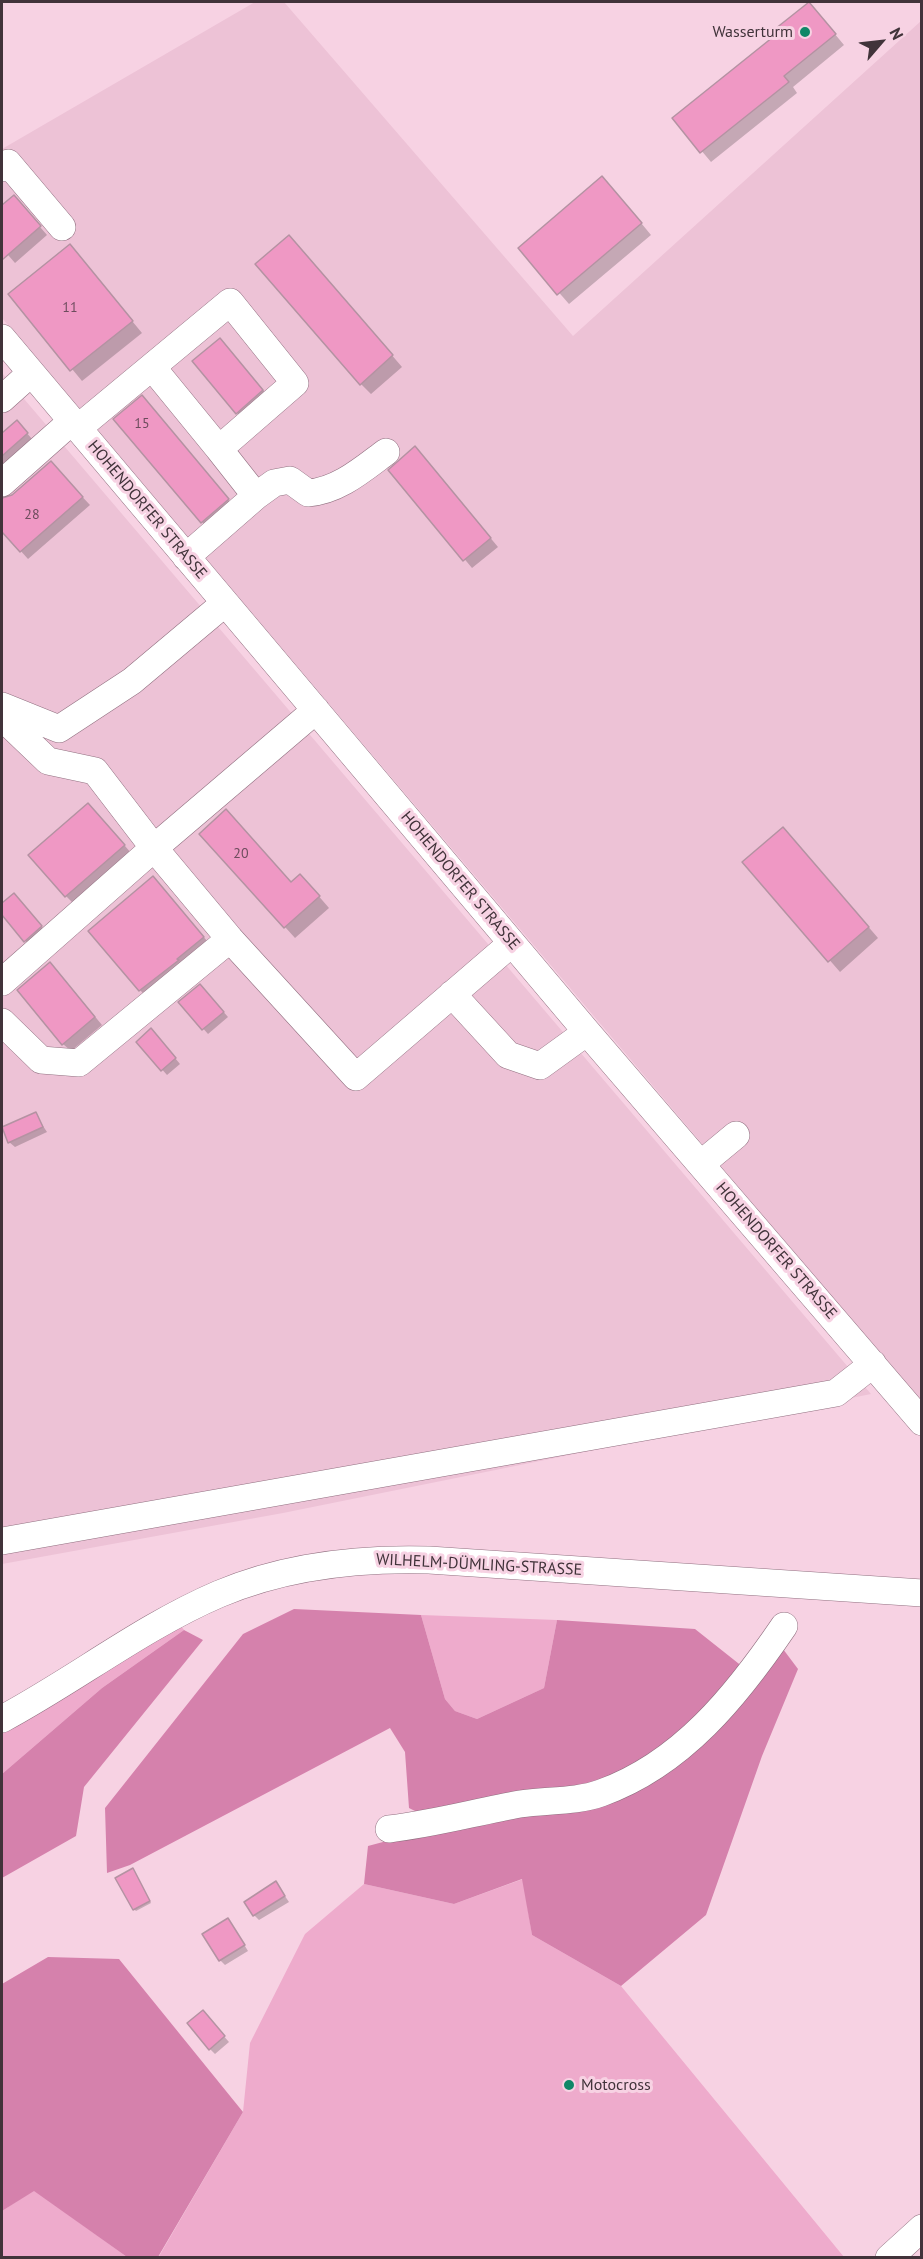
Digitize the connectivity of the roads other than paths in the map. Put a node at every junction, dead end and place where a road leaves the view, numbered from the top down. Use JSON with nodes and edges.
{"nodes":[{"id":1,"x":2,"y":168,"type":"edge"},
{"id":2,"x":63,"y":227,"type":"dead end"},
{"id":3,"x":2,"y":338,"type":"edge"},
{"id":4,"x":152,"y":367,"type":"junction"},
{"id":5,"x":31,"y":373,"type":"junction"},
{"id":6,"x":2,"y":399,"type":"edge"},
{"id":7,"x":75,"y":425,"type":"junction"},
{"id":8,"x":219,"y":449,"type":"junction"},
{"id":9,"x":386,"y":452,"type":"dead end"},
{"id":10,"x":2,"y":483,"type":"edge"},
{"id":11,"x":256,"y":496,"type":"junction"},
{"id":12,"x":186,"y":557,"type":"junction"},
{"id":13,"x":225,"y":603,"type":"junction"},
{"id":14,"x":2,"y":706,"type":"edge"},
{"id":15,"x":316,"y":710,"type":"junction"},
{"id":16,"x":2,"y":717,"type":"edge"},
{"id":17,"x":154,"y":848,"type":"junction"},
{"id":18,"x":230,"y":939,"type":"junction"},
{"id":19,"x":512,"y":943,"type":"junction"},
{"id":20,"x":2,"y":982,"type":"edge"},
{"id":21,"x":452,"y":994,"type":"junction"},
{"id":22,"x":2,"y":1022,"type":"edge"},
{"id":23,"x":587,"y":1032,"type":"junction"},
{"id":24,"x":736,"y":1135,"type":"dead end"},
{"id":25,"x":701,"y":1164,"type":"junction"},
{"id":26,"x":873,"y":1364,"type":"junction"},
{"id":27,"x":921,"y":1422,"type":"edge"},
{"id":28,"x":2,"y":1541,"type":"edge"},
{"id":29,"x":921,"y":1593,"type":"edge"},
{"id":30,"x":784,"y":1626,"type":"dead end"},
{"id":31,"x":2,"y":1719,"type":"edge"},
{"id":32,"x":389,"y":1829,"type":"dead end"},
{"id":33,"x":921,"y":2228,"type":"edge"},
{"id":34,"x":889,"y":2258,"type":"edge"}],
"edges":[{"from":1,"to":2,"type":"street"},
{"from":3,"to":5,"type":"street","name":"HOHENDORFER STRASSE"},
{"from":4,"to":7,"type":"street"},
{"from":4,"to":8,"type":"street"},
{"from":4,"to":8,"type":"street"},
{"from":5,"to":6,"type":"street"},
{"from":5,"to":7,"type":"street","name":"HOHENDORFER STRASSE"},
{"from":7,"to":10,"type":"street"},
{"from":7,"to":12,"type":"street","name":"HOHENDORFER STRASSE"},
{"from":8,"to":11,"type":"street"},
{"from":9,"to":11,"type":"street"},
{"from":11,"to":12,"type":"street"},
{"from":12,"to":13,"type":"street","name":"HOHENDORFER STRASSE"},
{"from":13,"to":14,"type":"street"},
{"from":13,"to":15,"type":"street","name":"HOHENDORFER STRASSE"},
{"from":15,"to":17,"type":"street"},
{"from":15,"to":19,"type":"street","name":"HOHENDORFER STRASSE"},
{"from":16,"to":17,"type":"street"},
{"from":17,"to":18,"type":"street"},
{"from":17,"to":20,"type":"street"},
{"from":18,"to":21,"type":"street"},
{"from":18,"to":22,"type":"street"},
{"from":19,"to":21,"type":"street"},
{"from":19,"to":23,"type":"street","name":"HOHENDORFER STRASSE"},
{"from":21,"to":23,"type":"street"},
{"from":23,"to":25,"type":"street","name":"HOHENDORFER STRASSE"},
{"from":24,"to":25,"type":"street"},
{"from":25,"to":26,"type":"street","name":"HOHENDORFER STRASSE"},
{"from":26,"to":27,"type":"street","name":"HOHENDORFER STRASSE"},
{"from":26,"to":28,"type":"street"},
{"from":29,"to":31,"type":"street","name":"WILHELM-DÜMLING-STRASSE"},
{"from":30,"to":32,"type":"street"},
{"from":33,"to":34,"type":"street"}]}
